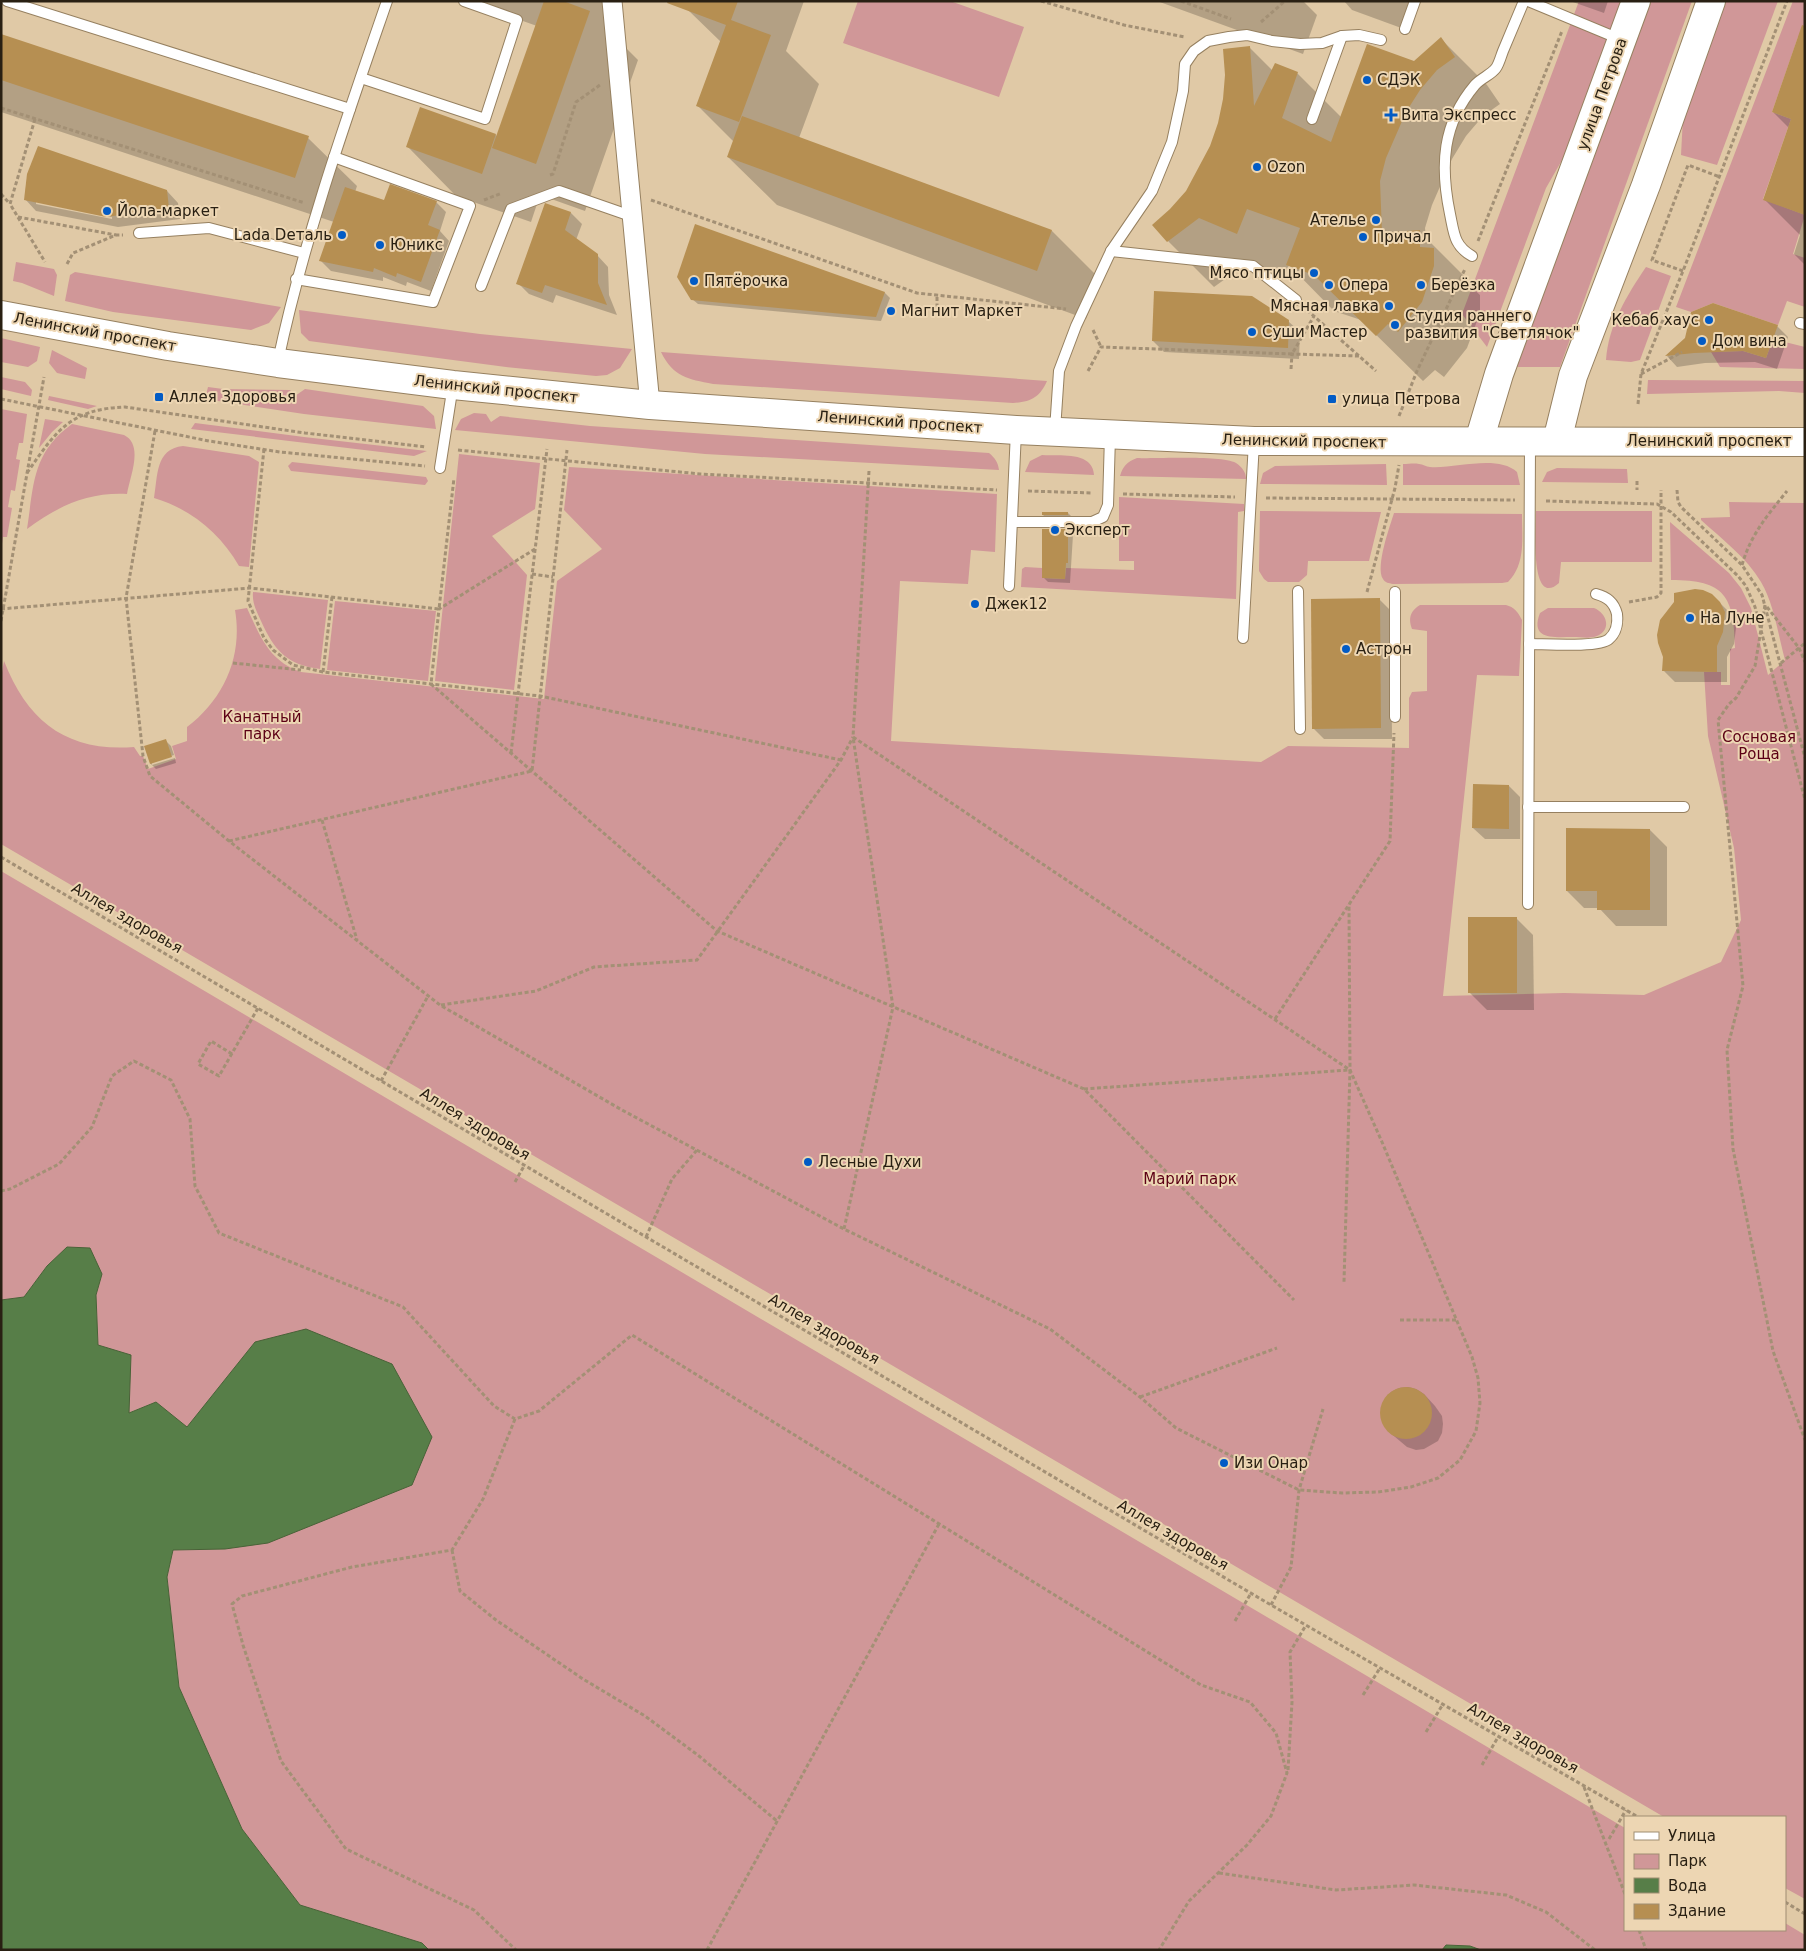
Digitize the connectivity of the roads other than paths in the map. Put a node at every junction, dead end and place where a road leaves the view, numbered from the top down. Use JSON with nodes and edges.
{"nodes":[{"id":1,"x":7,"y":1,"type":"edge"},
{"id":2,"x":387,"y":1,"type":"edge"},
{"id":3,"x":464,"y":1,"type":"edge"},
{"id":4,"x":612,"y":1,"type":"edge"},
{"id":5,"x":1415,"y":1,"type":"edge"},
{"id":6,"x":1524,"y":1,"type":"edge"},
{"id":7,"x":1528,"y":1,"type":"edge"},
{"id":8,"x":1636,"y":1,"type":"edge"},
{"id":9,"x":1712,"y":1,"type":"edge"},
{"id":10,"x":1405,"y":28,"type":"dead end"},
{"id":11,"x":1342,"y":36,"type":"junction"},
{"id":12,"x":1381,"y":40,"type":"dead end"},
{"id":13,"x":1622,"y":40,"type":"junction"},
{"id":14,"x":361,"y":78,"type":"junction"},
{"id":15,"x":350,"y":109,"type":"junction"},
{"id":16,"x":1312,"y":119,"type":"dead end"},
{"id":17,"x":334,"y":157,"type":"junction"},
{"id":18,"x":631,"y":216,"type":"junction"},
{"id":19,"x":139,"y":233,"type":"road end"},
{"id":20,"x":1111,"y":251,"type":"junction"},
{"id":21,"x":304,"y":252,"type":"junction"},
{"id":22,"x":1472,"y":256,"type":"road end"},
{"id":23,"x":296,"y":279,"type":"junction"},
{"id":24,"x":481,"y":286,"type":"dead end"},
{"id":25,"x":1296,"y":300,"type":"road end"},
{"id":26,"x":1,"y":315,"type":"edge"},
{"id":27,"x":278,"y":363,"type":"junction"},
{"id":28,"x":453,"y":384,"type":"junction"},
{"id":29,"x":650,"y":405,"type":"junction"},
{"id":30,"x":1016,"y":430,"type":"junction"},
{"id":31,"x":1055,"y":432,"type":"junction"},
{"id":32,"x":1110,"y":435,"type":"junction"},
{"id":33,"x":1254,"y":441,"type":"junction"},
{"id":34,"x":1479,"y":441,"type":"junction"},
{"id":35,"x":1530,"y":441,"type":"junction"},
{"id":36,"x":1557,"y":441,"type":"junction"},
{"id":37,"x":1805,"y":442,"type":"edge"},
{"id":38,"x":440,"y":468,"type":"road end"},
{"id":39,"x":1012,"y":522,"type":"junction"},
{"id":40,"x":1009,"y":586,"type":"dead end"},
{"id":41,"x":1298,"y":591,"type":"dead end"},
{"id":42,"x":1395,"y":592,"type":"dead end"},
{"id":43,"x":1596,"y":594,"type":"dead end"},
{"id":44,"x":1243,"y":638,"type":"dead end"},
{"id":45,"x":1529,"y":644,"type":"junction"},
{"id":46,"x":1395,"y":717,"type":"road end"},
{"id":47,"x":1300,"y":729,"type":"dead end"},
{"id":48,"x":1528,"y":807,"type":"junction"},
{"id":49,"x":1684,"y":807,"type":"dead end"},
{"id":50,"x":1528,"y":904,"type":"dead end"}],
"edges":[{"from":1,"to":15,"type":"lane"},
{"from":2,"to":14,"type":"lane"},
{"from":3,"to":14,"type":"lane"},
{"from":4,"to":18,"type":"street"},
{"from":5,"to":10,"type":"lane"},
{"from":6,"to":22,"type":"lane"},
{"from":7,"to":13,"type":"lane"},
{"from":8,"to":13,"type":"main road","name":"улица Петрова"},
{"from":9,"to":36,"type":"main road"},
{"from":11,"to":12,"type":"lane"},
{"from":11,"to":16,"type":"lane"},
{"from":11,"to":20,"type":"lane"},
{"from":13,"to":34,"type":"main road","name":"улица Петрова"},
{"from":14,"to":15,"type":"lane"},
{"from":15,"to":17,"type":"lane"},
{"from":17,"to":21,"type":"lane"},
{"from":17,"to":23,"type":"lane"},
{"from":18,"to":24,"type":"lane"},
{"from":18,"to":29,"type":"street"},
{"from":19,"to":21,"type":"lane"},
{"from":20,"to":25,"type":"lane"},
{"from":20,"to":31,"type":"lane"},
{"from":21,"to":23,"type":"lane"},
{"from":23,"to":27,"type":"lane"},
{"from":26,"to":27,"type":"main road","name":"Ленинский проспект"},
{"from":27,"to":28,"type":"main road","name":"Ленинский проспект"},
{"from":28,"to":29,"type":"main road","name":"Ленинский проспект"},
{"from":28,"to":38,"type":"lane"},
{"from":29,"to":30,"type":"main road","name":"Ленинский проспект"},
{"from":30,"to":31,"type":"main road","name":"Ленинский проспект"},
{"from":30,"to":39,"type":"lane"},
{"from":31,"to":32,"type":"main road","name":"Ленинский проспект"},
{"from":32,"to":33,"type":"main road","name":"Ленинский проспект"},
{"from":32,"to":39,"type":"lane"},
{"from":33,"to":34,"type":"main road","name":"Ленинский проспект"},
{"from":33,"to":44,"type":"lane"},
{"from":34,"to":35,"type":"main road","name":"Ленинский проспект"},
{"from":35,"to":36,"type":"main road","name":"Ленинский проспект"},
{"from":35,"to":45,"type":"lane"},
{"from":36,"to":37,"type":"main road","name":"Ленинский проспект"},
{"from":39,"to":40,"type":"lane"},
{"from":41,"to":47,"type":"lane"},
{"from":42,"to":46,"type":"lane"},
{"from":43,"to":45,"type":"lane"},
{"from":45,"to":48,"type":"lane"},
{"from":48,"to":49,"type":"lane"},
{"from":48,"to":50,"type":"lane"}]}
